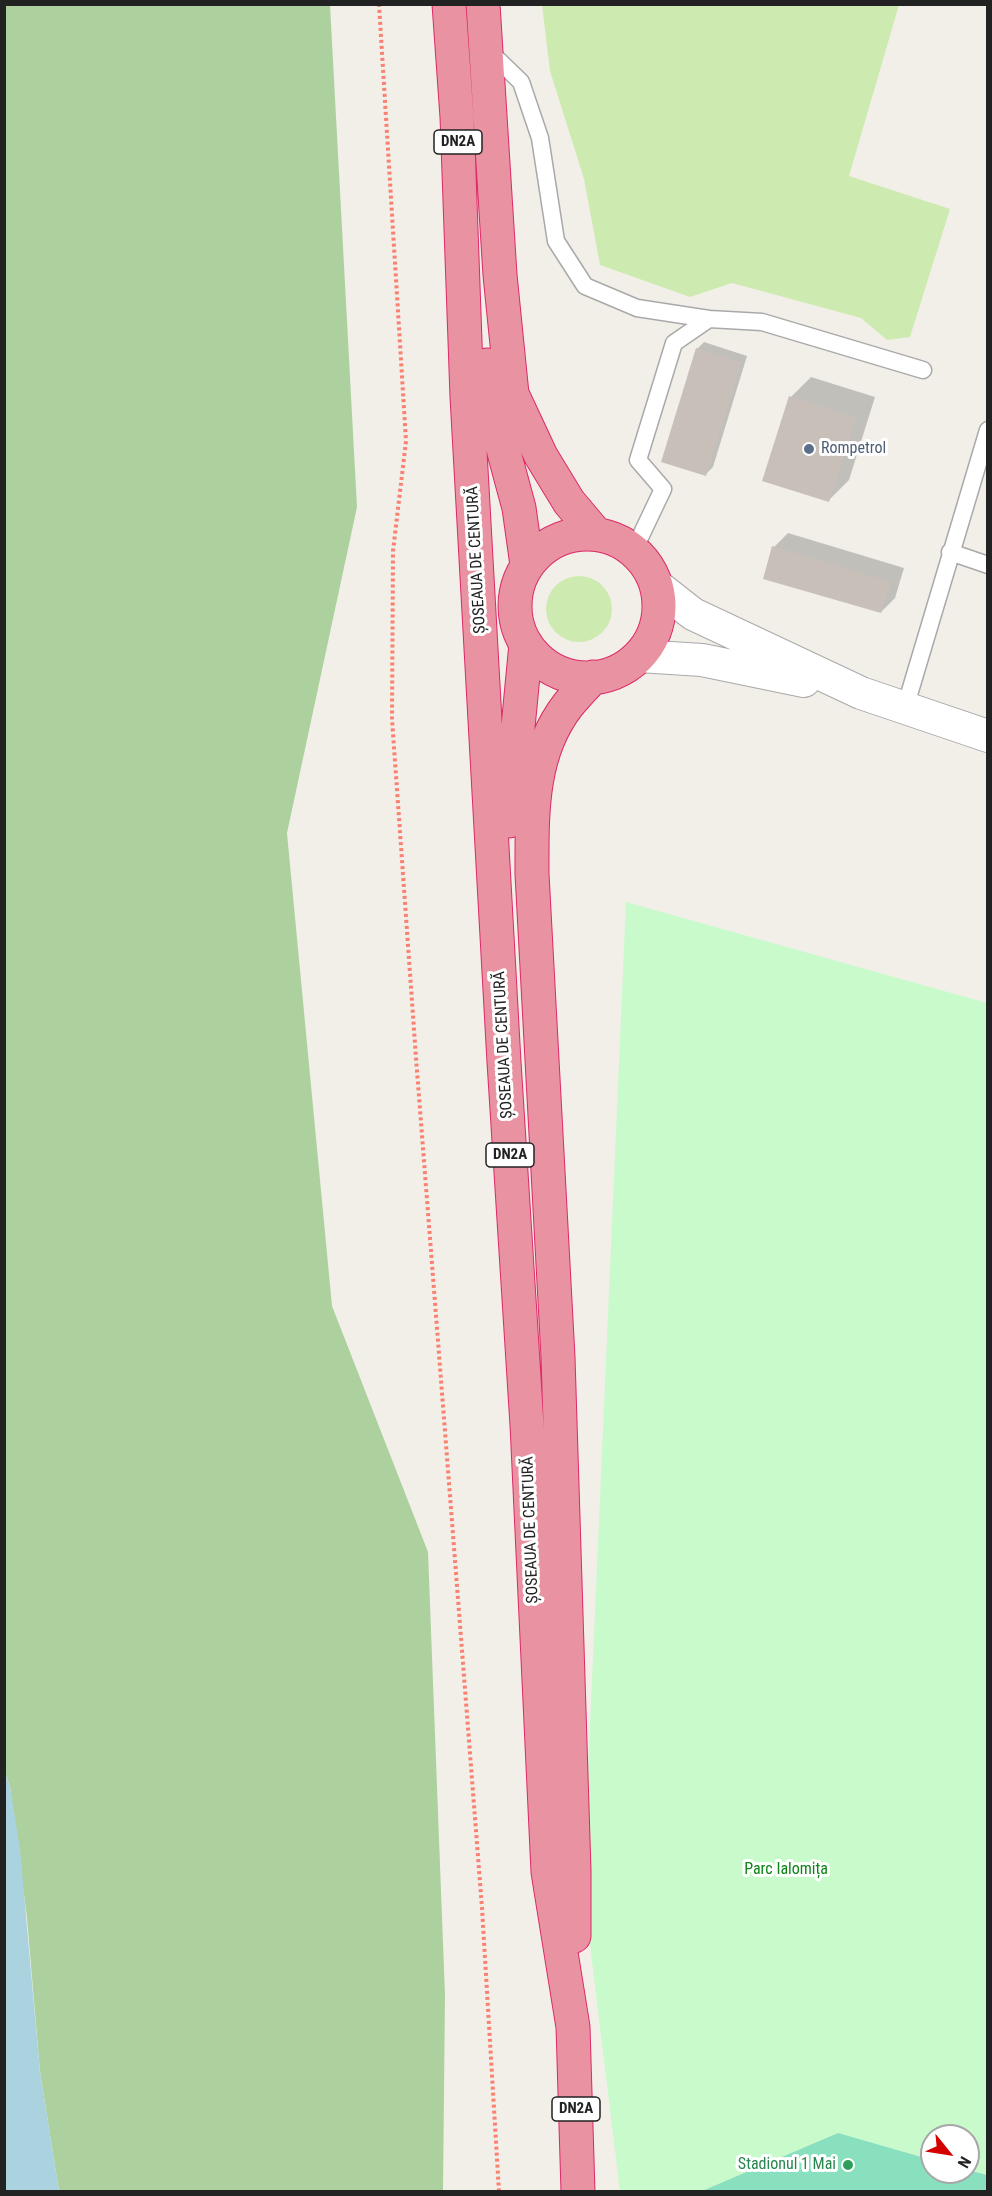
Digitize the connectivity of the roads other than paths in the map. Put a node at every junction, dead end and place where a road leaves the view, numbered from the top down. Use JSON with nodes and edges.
{"nodes":[{"id":1,"x":449,"y":4,"type":"edge"},
{"id":2,"x":483,"y":4,"type":"edge"},
{"id":3,"x":487,"y":49,"type":"junction"},
{"id":4,"x":457,"y":117,"type":"junction"},
{"id":5,"x":709,"y":319,"type":"junction"},
{"id":6,"x":923,"y":370,"type":"dead end"},
{"id":7,"x":987,"y":430,"type":"edge"},
{"id":8,"x":596,"y":534,"type":"junction"},
{"id":9,"x":633,"y":550,"type":"junction"},
{"id":10,"x":950,"y":552,"type":"junction"},
{"id":11,"x":528,"y":565,"type":"junction"},
{"id":12,"x":987,"y":565,"type":"edge"},
{"id":13,"x":656,"y":585,"type":"junction"},
{"id":14,"x":526,"y":644,"type":"junction"},
{"id":15,"x":639,"y":656,"type":"junction"},
{"id":16,"x":593,"y":677,"type":"junction"},
{"id":17,"x":861,"y":693,"type":"junction"},
{"id":18,"x":904,"y":708,"type":"junction"},
{"id":19,"x":987,"y":736,"type":"edge"},
{"id":20,"x":527,"y":1425,"type":"junction"},
{"id":21,"x":573,"y":2027,"type":"junction"},
{"id":22,"x":578,"y":2192,"type":"edge"}],
"edges":[{"from":1,"to":4,"type":"highway","name":"ȘOSEAUA DE CENTURĂ","number":"DN2A"},
{"from":2,"to":3,"type":"highway","number":"DN2A"},
{"from":3,"to":5,"type":"lane"},
{"from":3,"to":8,"type":"highway","number":"DN2A"},
{"from":4,"to":11,"type":"highway"},
{"from":4,"to":20,"type":"highway","name":"ȘOSEAUA DE CENTURĂ","number":"DN2A"},
{"from":5,"to":6,"type":"lane"},
{"from":5,"to":9,"type":"lane"},
{"from":7,"to":10,"type":"lane"},
{"from":8,"to":9,"type":"highway"},
{"from":8,"to":11,"type":"highway"},
{"from":9,"to":13,"type":"highway"},
{"from":10,"to":12,"type":"lane"},
{"from":10,"to":18,"type":"lane"},
{"from":11,"to":14,"type":"highway"},
{"from":13,"to":15,"type":"highway"},
{"from":13,"to":17,"type":"street"},
{"from":14,"to":16,"type":"highway"},
{"from":14,"to":20,"type":"highway"},
{"from":15,"to":16,"type":"highway"},
{"from":15,"to":17,"type":"street"},
{"from":16,"to":21,"type":"highway"},
{"from":17,"to":18,"type":"street"},
{"from":18,"to":19,"type":"street"},
{"from":20,"to":21,"type":"highway","name":"ȘOSEAUA DE CENTURĂ","number":"DN2A"},
{"from":21,"to":22,"type":"highway","name":"ȘOSEAUA DE CENTURĂ","number":"DN2A"}]}
